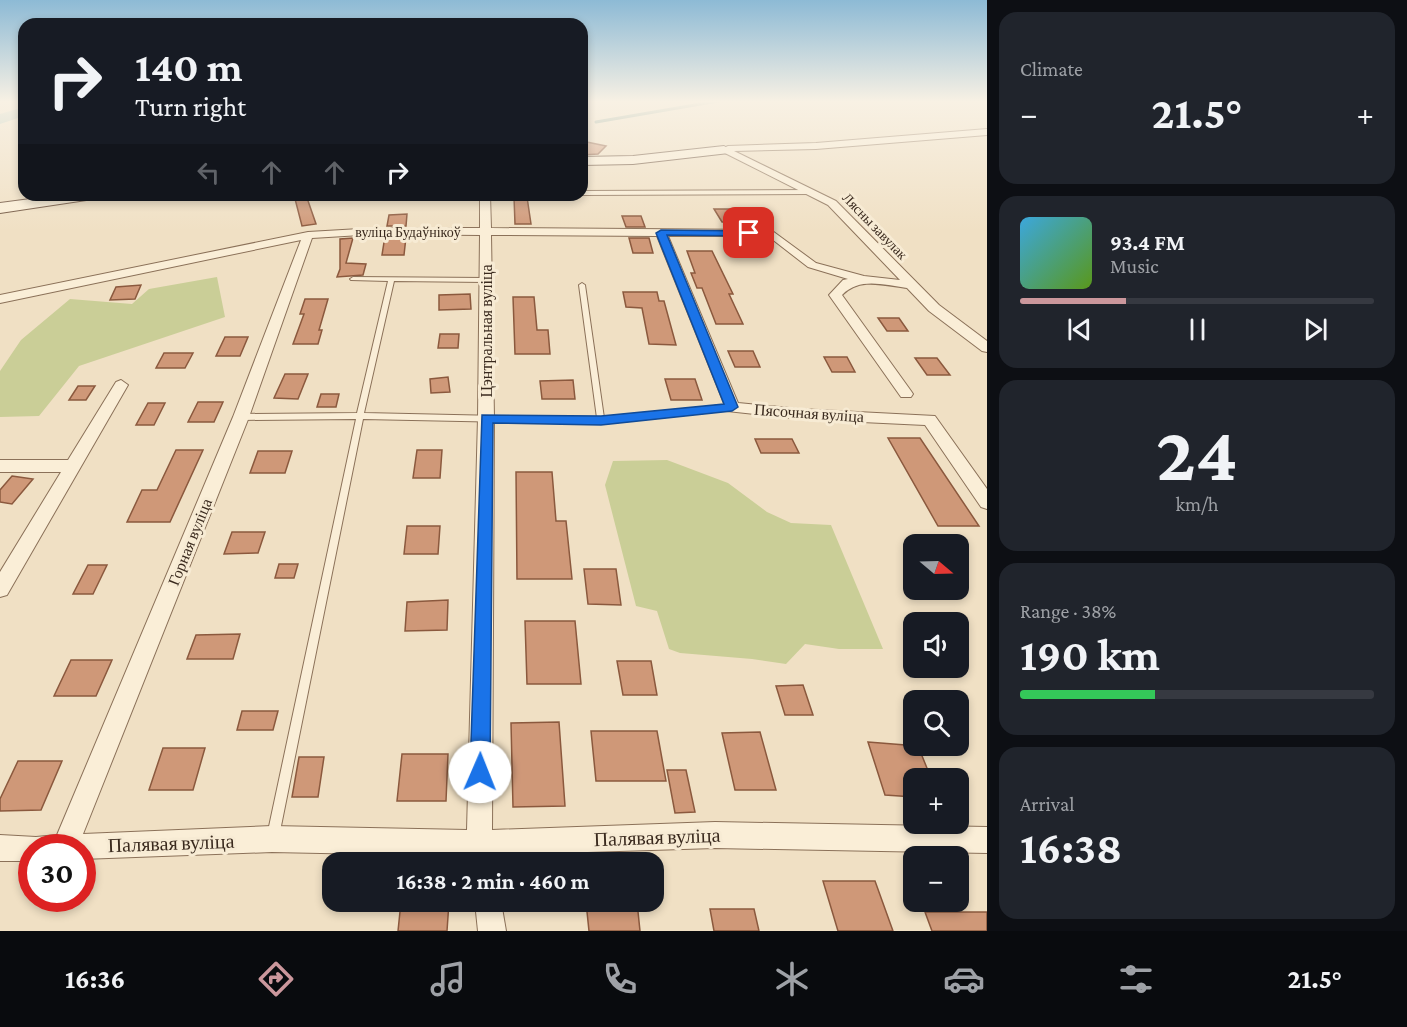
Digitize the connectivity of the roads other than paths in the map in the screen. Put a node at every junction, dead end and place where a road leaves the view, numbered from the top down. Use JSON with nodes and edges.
{"nodes":[{"id":1,"x":835,"y":144,"type":"edge"},
{"id":2,"x":724,"y":150,"type":"junction"},
{"id":3,"x":588,"y":161,"type":"edge"},
{"id":4,"x":811,"y":192,"type":"junction"},
{"id":5,"x":588,"y":193,"type":"edge"},
{"id":6,"x":50,"y":201,"type":"edge"},
{"id":7,"x":484,"y":201,"type":"edge"},
{"id":8,"x":0,"y":208,"type":"edge"},
{"id":9,"x":485,"y":232,"type":"junction"},
{"id":10,"x":661,"y":233,"type":"junction"},
{"id":11,"x":308,"y":235,"type":"junction"},
{"id":12,"x":353,"y":279,"type":"dead end"},
{"id":13,"x":391,"y":279,"type":"junction"},
{"id":14,"x":486,"y":280,"type":"junction"},
{"id":15,"x":863,"y":280,"type":"junction"},
{"id":16,"x":909,"y":284,"type":"junction"},
{"id":17,"x":582,"y":285,"type":"dead end"},
{"id":18,"x":0,"y":299,"type":"edge"},
{"id":19,"x":987,"y":348,"type":"edge"},
{"id":20,"x":121,"y":385,"type":"dead end"},
{"id":21,"x":906,"y":394,"type":"dead end"},
{"id":22,"x":732,"y":407,"type":"junction"},
{"id":23,"x":360,"y":416,"type":"junction"},
{"id":24,"x":241,"y":417,"type":"junction"},
{"id":25,"x":486,"y":418,"type":"junction"},
{"id":26,"x":601,"y":421,"type":"junction"},
{"id":27,"x":0,"y":466,"type":"edge"},
{"id":28,"x":71,"y":466,"type":"junction"},
{"id":29,"x":987,"y":502,"type":"edge"},
{"id":30,"x":0,"y":589,"type":"edge"},
{"id":31,"x":70,"y":834,"type":"edge"},
{"id":32,"x":272,"y":839,"type":"junction"},
{"id":33,"x":987,"y":840,"type":"edge"},
{"id":34,"x":96,"y":846,"type":"edge"},
{"id":35,"x":18,"y":848,"type":"edge"},
{"id":36,"x":0,"y":849,"type":"edge"},
{"id":37,"x":465,"y":852,"type":"edge"},
{"id":38,"x":480,"y":852,"type":"edge"},
{"id":39,"x":493,"y":852,"type":"edge"},
{"id":40,"x":489,"y":912,"type":"edge"},
{"id":41,"x":492,"y":931,"type":"edge"}],
"edges":[{"from":1,"to":2,"type":"street"},
{"from":2,"to":3,"type":"street"},
{"from":2,"to":4,"type":"street","name":"Лясны завулак"},
{"from":4,"to":5,"type":"lane"},
{"from":4,"to":16,"type":"street","name":"Лясны завулак"},
{"from":6,"to":8,"type":"street"},
{"from":7,"to":9,"type":"street","name":"Цэнтральная вуліца"},
{"from":9,"to":10,"type":"street","name":"вуліца Будаўнікоў"},
{"from":9,"to":11,"type":"street","name":"вуліца Будаўнікоў"},
{"from":9,"to":14,"type":"street","name":"Цэнтральная вуліца"},
{"from":10,"to":15,"type":"street","name":"вуліца Будаўнікоў"},
{"from":10,"to":22,"type":"street","name":"Пясочная вуліца"},
{"from":11,"to":18,"type":"street","name":"вуліца Будаўнікоў"},
{"from":11,"to":24,"type":"street","name":"Горная вуліца"},
{"from":12,"to":13,"type":"lane"},
{"from":13,"to":14,"type":"lane"},
{"from":13,"to":23,"type":"lane"},
{"from":14,"to":25,"type":"street","name":"Цэнтральная вуліца"},
{"from":15,"to":16,"type":"street"},
{"from":15,"to":21,"type":"street"},
{"from":16,"to":19,"type":"street","name":"Лясны завулак"},
{"from":17,"to":26,"type":"lane"},
{"from":20,"to":28,"type":"street"},
{"from":22,"to":26,"type":"lane"},
{"from":22,"to":29,"type":"street","name":"Пясочная вуліца"},
{"from":23,"to":24,"type":"lane"},
{"from":23,"to":25,"type":"lane"},
{"from":23,"to":32,"type":"lane"},
{"from":24,"to":31,"type":"street","name":"Горная вуліца"},
{"from":25,"to":26,"type":"lane"},
{"from":25,"to":38,"type":"street","name":"Цэнтральная вуліца"},
{"from":27,"to":28,"type":"street"},
{"from":28,"to":30,"type":"street"},
{"from":32,"to":34,"type":"street","name":"Палявая вуліца"},
{"from":32,"to":37,"type":"street","name":"Палявая вуліца"},
{"from":33,"to":39,"type":"street","name":"Палявая вуліца"},
{"from":35,"to":36,"type":"street"},
{"from":40,"to":41,"type":"street"}]}
